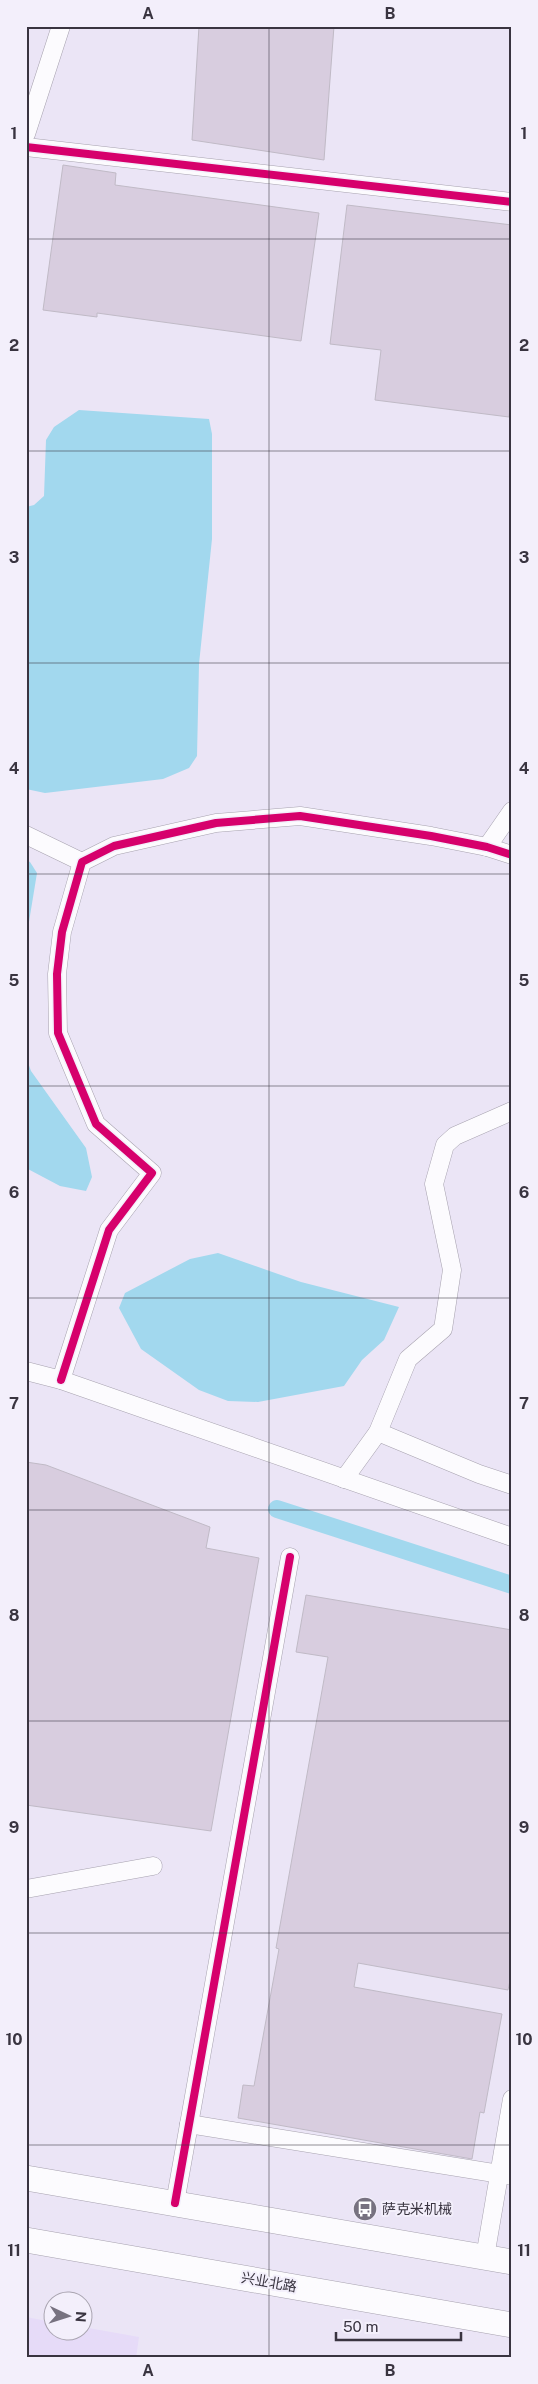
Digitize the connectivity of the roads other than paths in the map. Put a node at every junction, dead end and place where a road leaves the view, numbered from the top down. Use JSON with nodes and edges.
{"nodes":[{"id":1,"x":61,"y":26,"type":"edge"},
{"id":2,"x":26,"y":134,"type":"edge"},
{"id":3,"x":26,"y":147,"type":"edge"},
{"id":4,"x":512,"y":202,"type":"edge"},
{"id":5,"x":512,"y":811,"type":"edge"},
{"id":6,"x":26,"y":835,"type":"edge"},
{"id":7,"x":487,"y":847,"type":"junction"},
{"id":8,"x":512,"y":855,"type":"edge"},
{"id":9,"x":82,"y":862,"type":"junction"},
{"id":10,"x":512,"y":1111,"type":"edge"},
{"id":11,"x":26,"y":1371,"type":"edge"},
{"id":12,"x":60,"y":1380,"type":"junction"},
{"id":13,"x":378,"y":1432,"type":"junction"},
{"id":14,"x":344,"y":1479,"type":"junction"},
{"id":15,"x":512,"y":1485,"type":"edge"},
{"id":16,"x":512,"y":1537,"type":"edge"},
{"id":17,"x":290,"y":1557,"type":"dead end"},
{"id":18,"x":153,"y":1866,"type":"dead end"},
{"id":19,"x":26,"y":1889,"type":"edge"},
{"id":20,"x":512,"y":2099,"type":"edge"},
{"id":21,"x":189,"y":2124,"type":"junction"},
{"id":22,"x":505,"y":2175,"type":"edge"},
{"id":23,"x":26,"y":2178,"type":"edge"},
{"id":24,"x":175,"y":2203,"type":"junction"},
{"id":25,"x":26,"y":2240,"type":"edge"},
{"id":26,"x":485,"y":2257,"type":"junction"},
{"id":27,"x":512,"y":2262,"type":"edge"},
{"id":28,"x":512,"y":2325,"type":"edge"}],
"edges":[{"from":1,"to":2,"type":"street"},
{"from":3,"to":4,"type":"street"},
{"from":5,"to":7,"type":"street"},
{"from":6,"to":9,"type":"street"},
{"from":7,"to":8,"type":"street"},
{"from":7,"to":9,"type":"street"},
{"from":9,"to":12,"type":"street"},
{"from":10,"to":13,"type":"street"},
{"from":11,"to":12,"type":"street"},
{"from":12,"to":14,"type":"street"},
{"from":13,"to":14,"type":"street"},
{"from":13,"to":15,"type":"street"},
{"from":14,"to":16,"type":"street"},
{"from":17,"to":21,"type":"street"},
{"from":18,"to":19,"type":"street"},
{"from":20,"to":22,"type":"street"},
{"from":21,"to":22,"type":"street"},
{"from":21,"to":24,"type":"street"},
{"from":22,"to":26,"type":"street"},
{"from":23,"to":24,"type":"main road"},
{"from":24,"to":26,"type":"main road"},
{"from":25,"to":28,"type":"main road","name":"兴业北路"},
{"from":26,"to":27,"type":"main road"}]}
